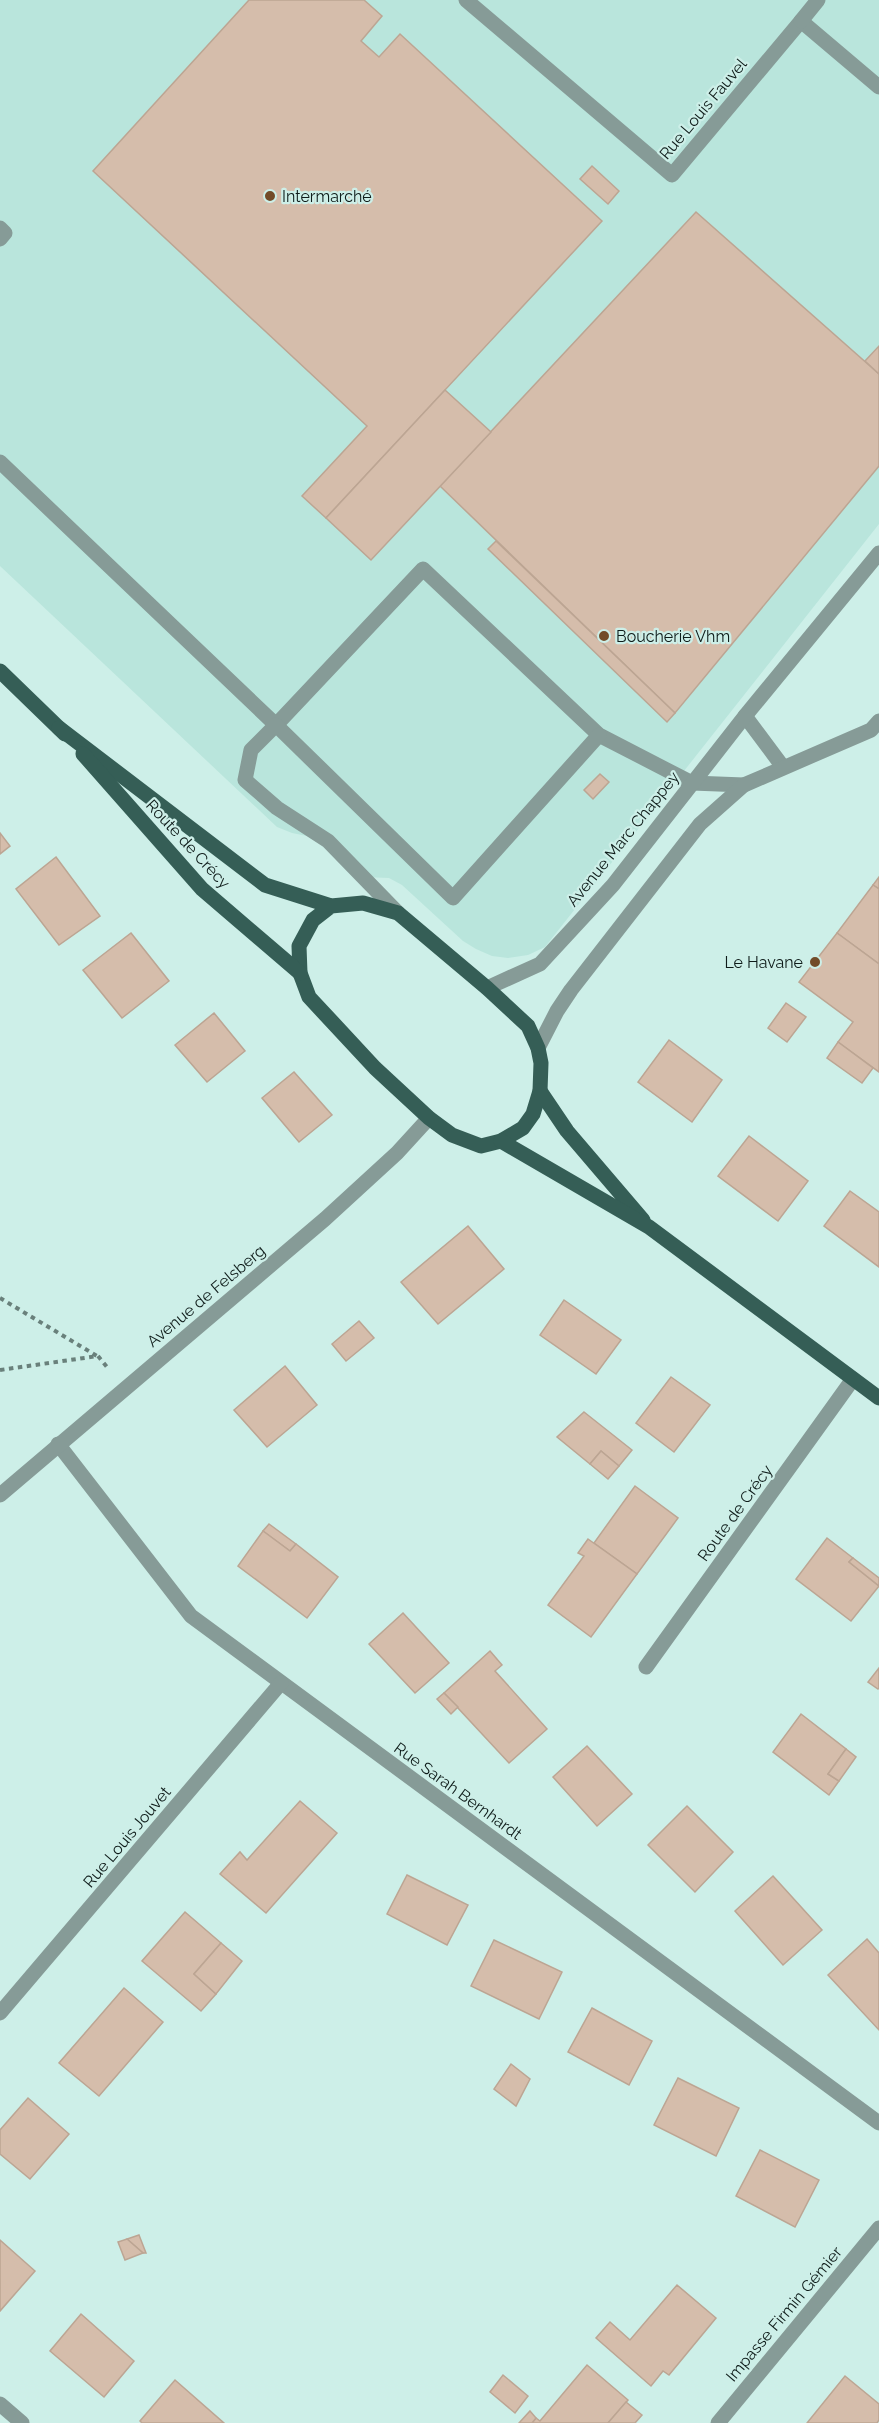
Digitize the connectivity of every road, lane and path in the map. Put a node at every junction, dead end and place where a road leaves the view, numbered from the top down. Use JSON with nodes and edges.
{"nodes":[{"id":1,"x":466,"y":0,"type":"edge"},
{"id":2,"x":818,"y":0,"type":"edge"},
{"id":3,"x":801,"y":21,"type":"junction"},
{"id":4,"x":879,"y":87,"type":"edge"},
{"id":5,"x":0,"y":228,"type":"edge"},
{"id":6,"x":0,"y":239,"type":"edge"},
{"id":7,"x":0,"y":462,"type":"edge"},
{"id":8,"x":879,"y":553,"type":"edge"},
{"id":9,"x":0,"y":671,"type":"edge"},
{"id":10,"x":745,"y":716,"type":"junction"},
{"id":11,"x":879,"y":721,"type":"edge"},
{"id":12,"x":276,"y":725,"type":"junction"},
{"id":13,"x":59,"y":728,"type":"junction"},
{"id":14,"x":599,"y":735,"type":"junction"},
{"id":15,"x":783,"y":767,"type":"junction"},
{"id":16,"x":692,"y":783,"type":"junction"},
{"id":17,"x":744,"y":785,"type":"junction"},
{"id":18,"x":332,"y":906,"type":"junction"},
{"id":19,"x":398,"y":914,"type":"junction"},
{"id":20,"x":300,"y":973,"type":"junction"},
{"id":21,"x":487,"y":988,"type":"junction"},
{"id":22,"x":538,"y":1048,"type":"junction"},
{"id":23,"x":540,"y":1091,"type":"junction"},
{"id":24,"x":429,"y":1118,"type":"junction"},
{"id":25,"x":501,"y":1141,"type":"junction"},
{"id":26,"x":649,"y":1227,"type":"junction"},
{"id":27,"x":0,"y":1298,"type":"edge"},
{"id":28,"x":98,"y":1356,"type":"junction"},
{"id":29,"x":0,"y":1370,"type":"edge"},
{"id":30,"x":853,"y":1379,"type":"junction"},
{"id":31,"x":124,"y":1390,"type":"junction"},
{"id":32,"x":879,"y":1398,"type":"edge"},
{"id":33,"x":58,"y":1444,"type":"junction"},
{"id":34,"x":0,"y":1494,"type":"edge"},
{"id":35,"x":646,"y":1667,"type":"dead end"},
{"id":36,"x":281,"y":1683,"type":"junction"},
{"id":37,"x":0,"y":2013,"type":"edge"},
{"id":38,"x":879,"y":2123,"type":"edge"},
{"id":39,"x":879,"y":2228,"type":"edge"},
{"id":40,"x":0,"y":2404,"type":"edge"},
{"id":41,"x":22,"y":2423,"type":"edge"},
{"id":42,"x":718,"y":2423,"type":"edge"}],
"edges":[{"from":1,"to":3,"type":"street","name":"Rue Louis Fauvel"},
{"from":2,"to":3,"type":"street"},
{"from":3,"to":4,"type":"street"},
{"from":5,"to":6,"type":"street"},
{"from":7,"to":12,"type":"street"},
{"from":8,"to":10,"type":"street","name":"Avenue Marc Chappey"},
{"from":9,"to":13,"type":"main road","name":"Route de Crécy"},
{"from":10,"to":15,"type":"street"},
{"from":10,"to":16,"type":"street","name":"Avenue Marc Chappey"},
{"from":11,"to":15,"type":"street"},
{"from":12,"to":14,"type":"street"},
{"from":12,"to":14,"type":"street"},
{"from":12,"to":19,"type":"street"},
{"from":13,"to":18,"type":"main road","name":"Route de Crécy"},
{"from":13,"to":20,"type":"main road","name":"Route de Crécy"},
{"from":14,"to":16,"type":"street"},
{"from":15,"to":17,"type":"street"},
{"from":16,"to":17,"type":"street"},
{"from":16,"to":21,"type":"street","name":"Avenue Marc Chappey"},
{"from":17,"to":22,"type":"street"},
{"from":18,"to":19,"type":"main road","name":"Route de Crécy"},
{"from":18,"to":20,"type":"main road","name":"Route de Crécy"},
{"from":19,"to":21,"type":"main road","name":"Route de Crécy"},
{"from":20,"to":24,"type":"main road","name":"Route de Crécy"},
{"from":21,"to":22,"type":"main road","name":"Route de Crécy"},
{"from":22,"to":23,"type":"main road","name":"Route de Crécy"},
{"from":23,"to":25,"type":"main road","name":"Route de Crécy"},
{"from":23,"to":26,"type":"main road"},
{"from":24,"to":25,"type":"main road","name":"Route de Crécy"},
{"from":24,"to":31,"type":"street","name":"Avenue de Felsberg"},
{"from":25,"to":26,"type":"main road"},
{"from":26,"to":30,"type":"main road"},
{"from":27,"to":28,"type":"path"},
{"from":28,"to":29,"type":"path"},
{"from":28,"to":31,"type":"path"},
{"from":30,"to":32,"type":"main road"},
{"from":30,"to":35,"type":"street","name":"Route de Crécy"},
{"from":31,"to":33,"type":"street","name":"Avenue de Felsberg"},
{"from":33,"to":34,"type":"street","name":"Avenue de Felsberg"},
{"from":33,"to":36,"type":"street","name":"Rue Sarah Bernhardt"},
{"from":36,"to":37,"type":"street","name":"Rue Louis Jouvet"},
{"from":36,"to":38,"type":"street","name":"Rue Sarah Bernhardt"},
{"from":39,"to":42,"type":"street","name":"Impasse Firmin Gémier"},
{"from":40,"to":41,"type":"street"}]}
